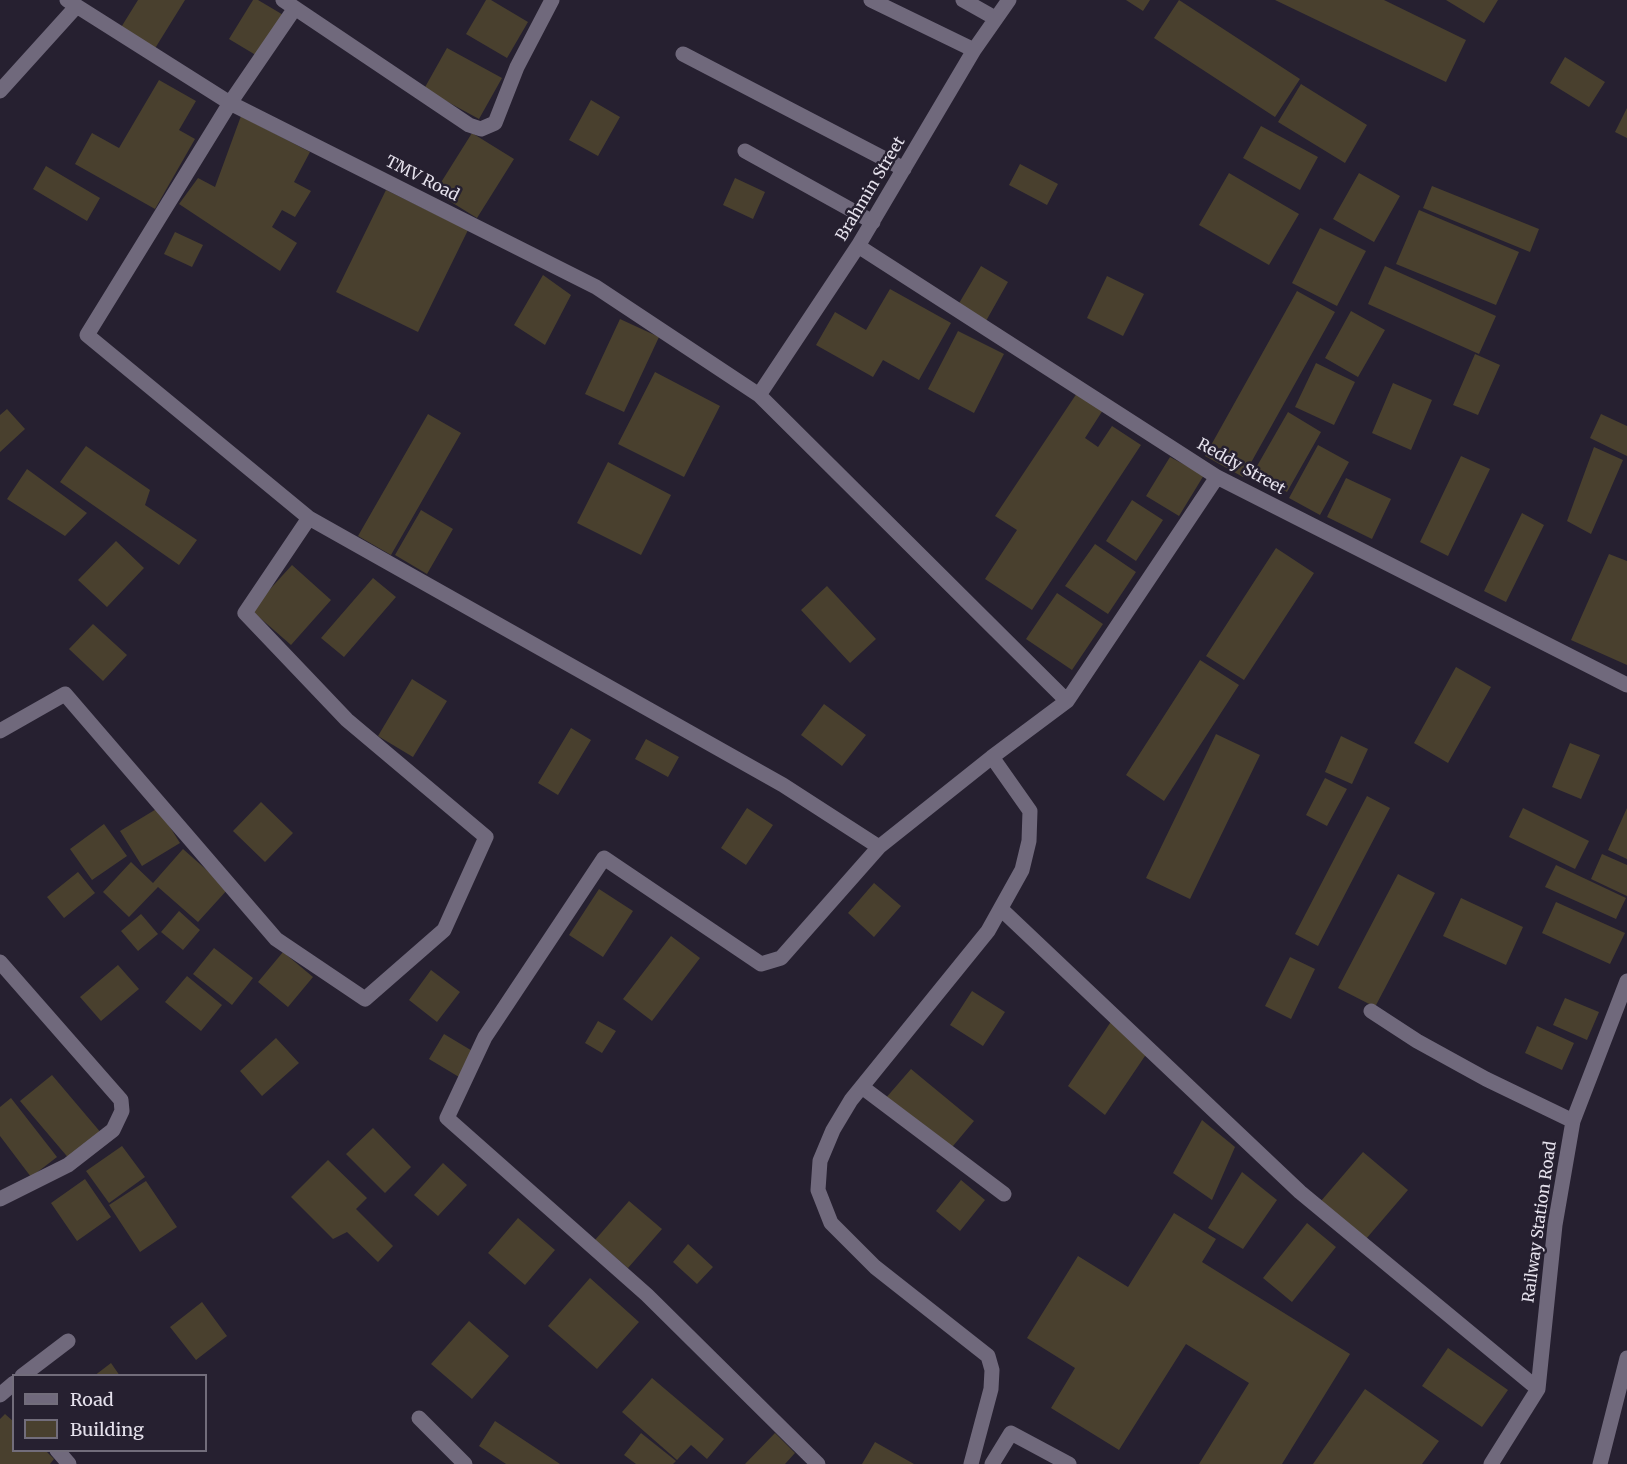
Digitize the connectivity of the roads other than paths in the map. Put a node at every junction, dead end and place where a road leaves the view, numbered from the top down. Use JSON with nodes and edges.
{"nodes":[{"id":1,"x":552,"y":0,"type":"edge"},
{"id":2,"x":871,"y":0,"type":"edge"},
{"id":3,"x":963,"y":0,"type":"edge"},
{"id":4,"x":1009,"y":0,"type":"edge"},
{"id":5,"x":71,"y":4,"type":"edge"},
{"id":6,"x":289,"y":4,"type":"edge"},
{"id":7,"x":995,"y":18,"type":"junction"},
{"id":8,"x":974,"y":50,"type":"junction"},
{"id":9,"x":683,"y":54,"type":"dead end"},
{"id":10,"x":0,"y":91,"type":"edge"},
{"id":11,"x":230,"y":103,"type":"junction"},
{"id":12,"x":745,"y":151,"type":"dead end"},
{"id":13,"x":904,"y":170,"type":"junction"},
{"id":14,"x":873,"y":222,"type":"junction"},
{"id":15,"x":858,"y":246,"type":"junction"},
{"id":16,"x":759,"y":395,"type":"junction"},
{"id":17,"x":1217,"y":477,"type":"junction"},
{"id":18,"x":309,"y":518,"type":"junction"},
{"id":19,"x":1627,"y":685,"type":"edge"},
{"id":20,"x":1066,"y":701,"type":"junction"},
{"id":21,"x":0,"y":731,"type":"edge"},
{"id":22,"x":992,"y":756,"type":"junction"},
{"id":23,"x":879,"y":847,"type":"junction"},
{"id":24,"x":1001,"y":909,"type":"junction"},
{"id":25,"x":0,"y":962,"type":"edge"},
{"id":26,"x":1627,"y":981,"type":"edge"},
{"id":27,"x":1371,"y":1011,"type":"dead end"},
{"id":28,"x":862,"y":1087,"type":"junction"},
{"id":29,"x":1573,"y":1121,"type":"junction"},
{"id":30,"x":1004,"y":1194,"type":"dead end"},
{"id":31,"x":0,"y":1199,"type":"edge"},
{"id":32,"x":68,"y":1341,"type":"dead end"},
{"id":33,"x":1627,"y":1358,"type":"edge"},
{"id":34,"x":25,"y":1374,"type":"edge"},
{"id":35,"x":1538,"y":1389,"type":"junction"},
{"id":36,"x":419,"y":1418,"type":"dead end"},
{"id":37,"x":59,"y":1452,"type":"edge"},
{"id":38,"x":69,"y":1464,"type":"edge"},
{"id":39,"x":465,"y":1464,"type":"edge"},
{"id":40,"x":818,"y":1464,"type":"edge"},
{"id":41,"x":971,"y":1464,"type":"edge"},
{"id":42,"x":992,"y":1464,"type":"edge"},
{"id":43,"x":1069,"y":1464,"type":"edge"},
{"id":44,"x":1491,"y":1464,"type":"edge"},
{"id":45,"x":1600,"y":1464,"type":"edge"}],
"edges":[{"from":1,"to":6,"type":"street"},
{"from":2,"to":8,"type":"street"},
{"from":3,"to":7,"type":"street"},
{"from":4,"to":7,"type":"street","name":"Brahmin Street"},
{"from":5,"to":10,"type":"street"},
{"from":5,"to":11,"type":"street","name":"TMV Road"},
{"from":6,"to":11,"type":"street"},
{"from":7,"to":8,"type":"street","name":"Brahmin Street"},
{"from":8,"to":13,"type":"street","name":"Brahmin Street"},
{"from":9,"to":13,"type":"street"},
{"from":11,"to":16,"type":"street","name":"TMV Road"},
{"from":11,"to":18,"type":"street"},
{"from":12,"to":14,"type":"street"},
{"from":13,"to":14,"type":"street","name":"Brahmin Street"},
{"from":14,"to":15,"type":"street","name":"Brahmin Street"},
{"from":15,"to":16,"type":"street","name":"Brahmin Street"},
{"from":15,"to":17,"type":"street","name":"Reddy Street"},
{"from":16,"to":20,"type":"street","name":"TMV Road"},
{"from":17,"to":19,"type":"street","name":"Reddy Street"},
{"from":17,"to":20,"type":"street"},
{"from":18,"to":21,"type":"street"},
{"from":18,"to":23,"type":"street"},
{"from":20,"to":22,"type":"street"},
{"from":22,"to":23,"type":"street"},
{"from":22,"to":24,"type":"street"},
{"from":23,"to":40,"type":"street"},
{"from":24,"to":28,"type":"street"},
{"from":24,"to":35,"type":"street"},
{"from":25,"to":31,"type":"street"},
{"from":26,"to":29,"type":"street","name":"Railway Station Road"},
{"from":27,"to":29,"type":"street"},
{"from":28,"to":30,"type":"street"},
{"from":28,"to":41,"type":"street"},
{"from":29,"to":35,"type":"street","name":"Railway Station Road"},
{"from":32,"to":34,"type":"street"},
{"from":33,"to":45,"type":"street"},
{"from":35,"to":44,"type":"street","name":"Railway Station Road"},
{"from":36,"to":39,"type":"street"},
{"from":37,"to":38,"type":"street"},
{"from":42,"to":43,"type":"street"}]}
